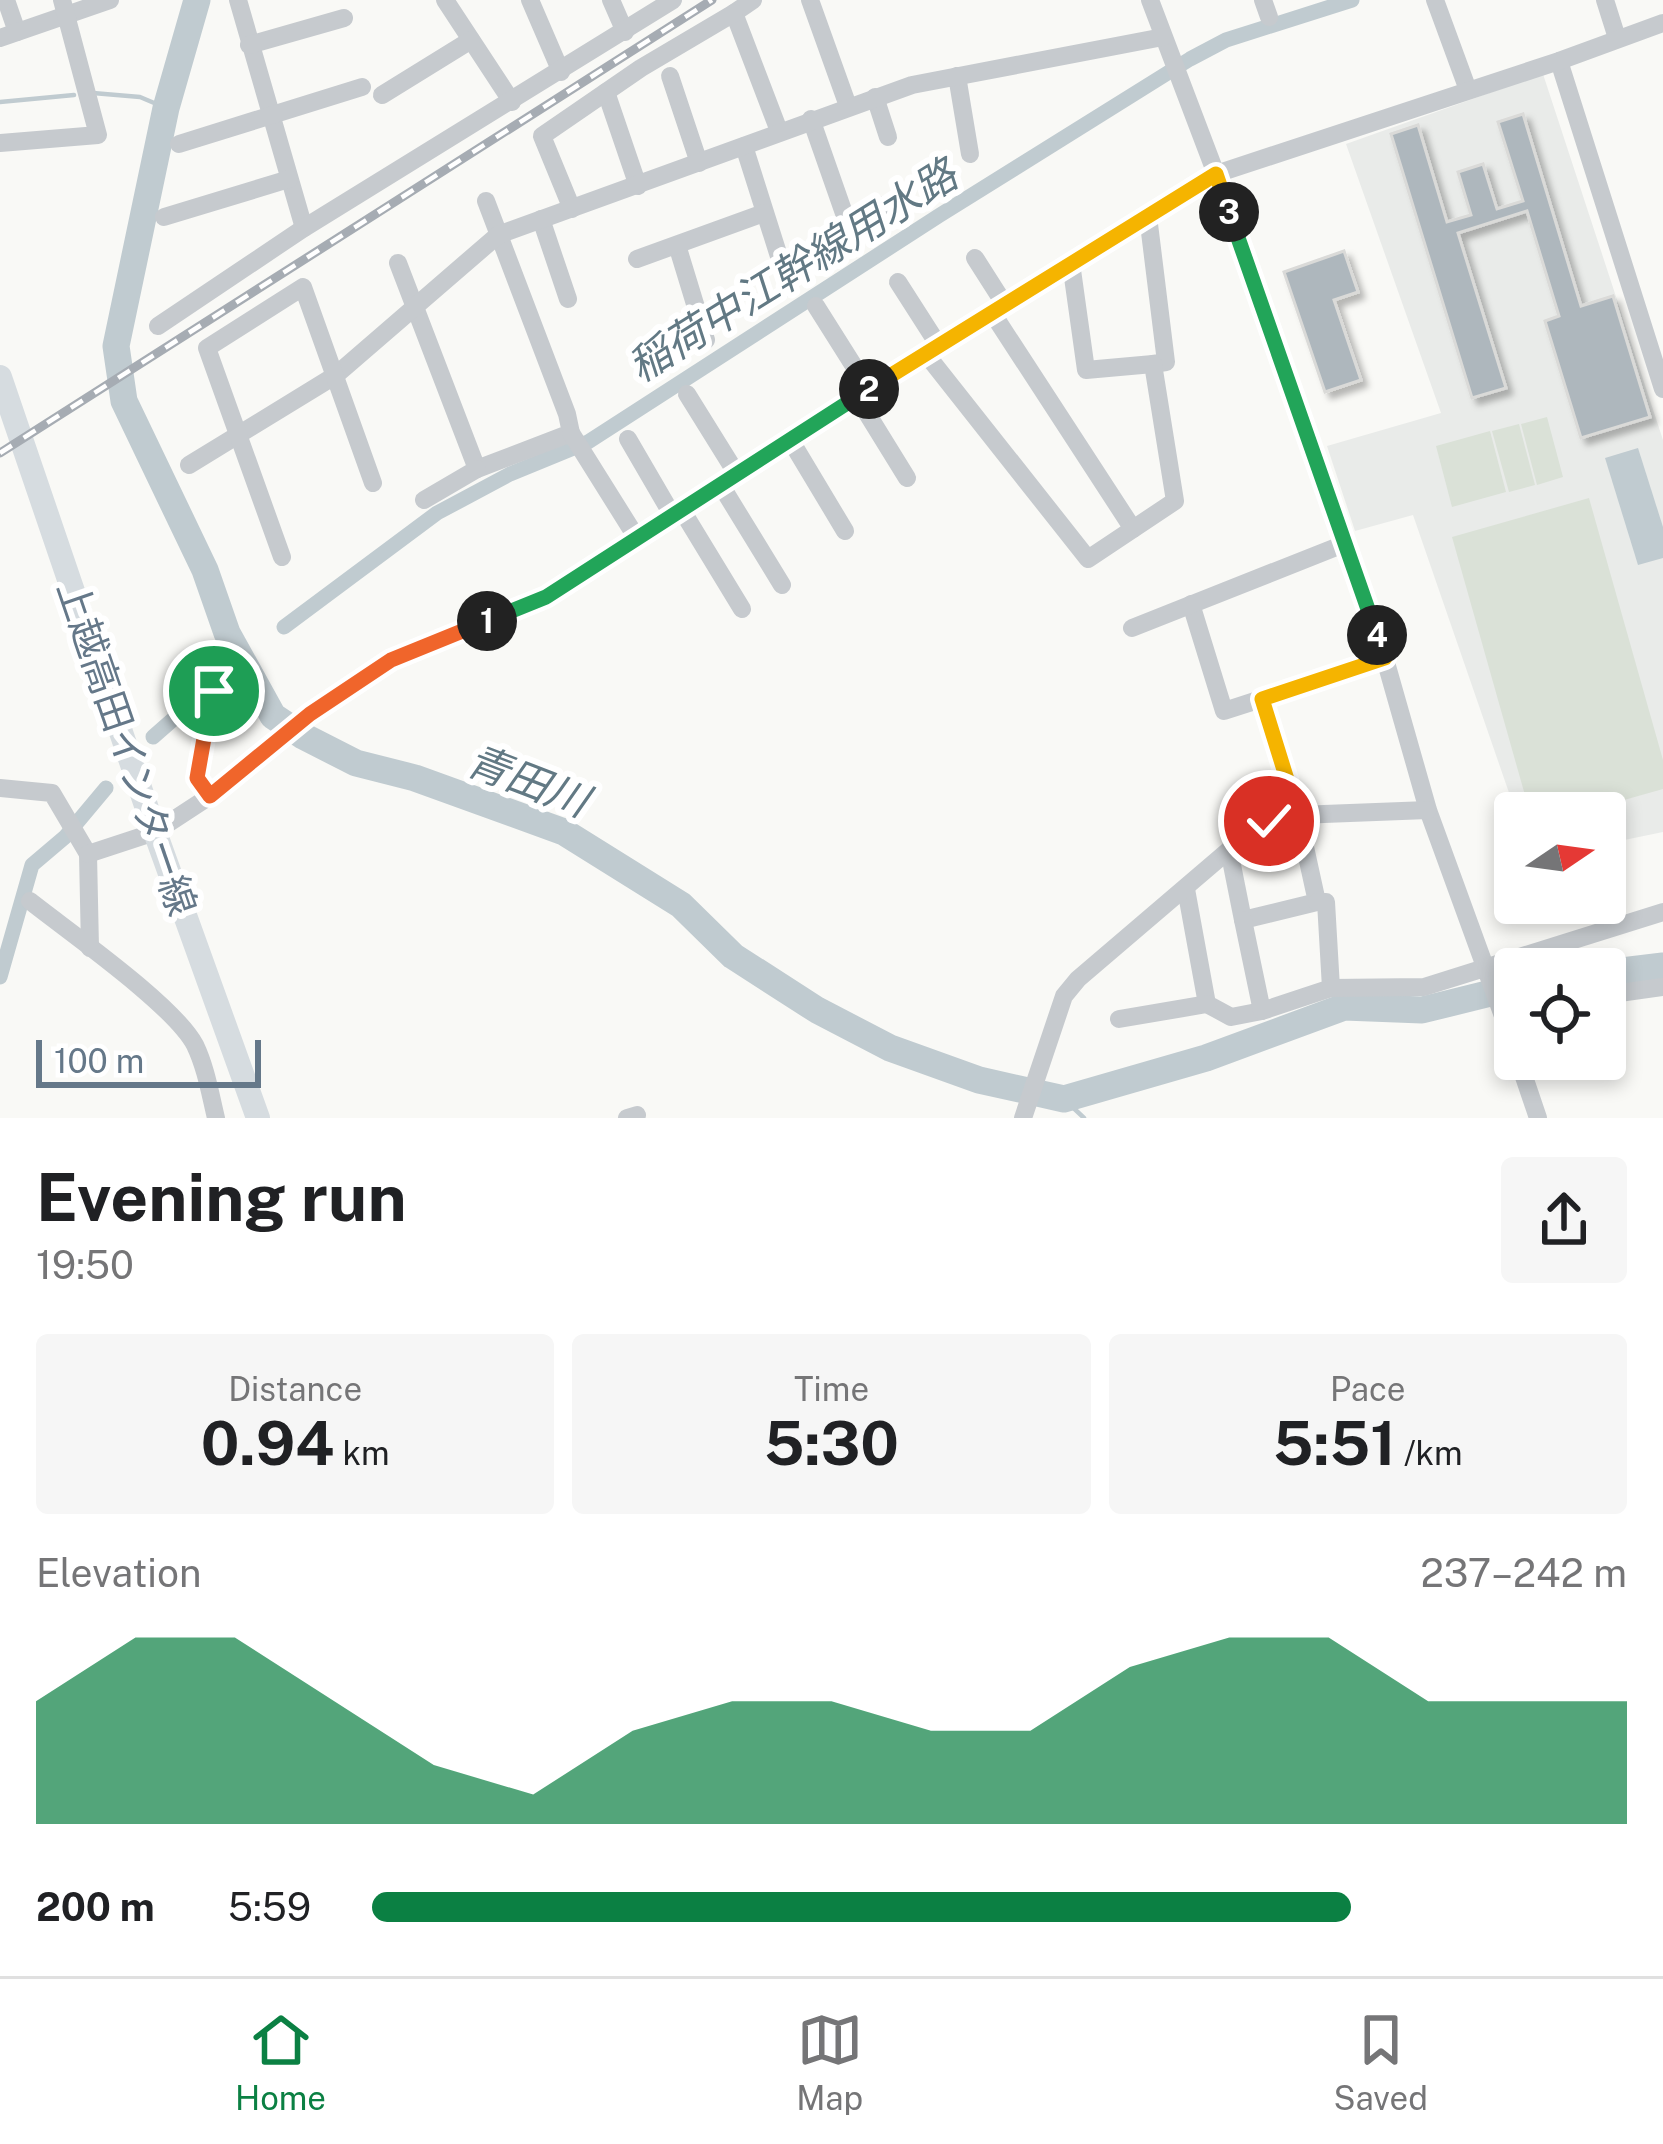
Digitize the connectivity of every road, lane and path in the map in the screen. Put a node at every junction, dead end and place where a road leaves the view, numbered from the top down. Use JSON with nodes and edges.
{"nodes":[{"id":1,"x":6,"y":0,"type":"edge"},
{"id":2,"x":110,"y":0,"type":"edge"},
{"id":3,"x":238,"y":0,"type":"edge"},
{"id":4,"x":445,"y":0,"type":"edge"},
{"id":5,"x":530,"y":0,"type":"edge"},
{"id":6,"x":610,"y":0,"type":"edge"},
{"id":7,"x":673,"y":0,"type":"edge"},
{"id":8,"x":753,"y":0,"type":"edge"},
{"id":9,"x":810,"y":0,"type":"edge"},
{"id":10,"x":1150,"y":0,"type":"edge"},
{"id":11,"x":1435,"y":0,"type":"edge"},
{"id":12,"x":1605,"y":0,"type":"edge"},
{"id":13,"x":64,"y":8,"type":"edge"},
{"id":14,"x":734,"y":13,"type":"junction"},
{"id":15,"x":344,"y":18,"type":"dead end"},
{"id":16,"x":1663,"y":23,"type":"edge"},
{"id":17,"x":625,"y":32,"type":"junction"},
{"id":18,"x":9,"y":35,"type":"edge"},
{"id":19,"x":1163,"y":38,"type":"junction"},
{"id":20,"x":1617,"y":38,"type":"junction"},
{"id":21,"x":471,"y":40,"type":"junction"},
{"id":22,"x":249,"y":45,"type":"junction"},
{"id":23,"x":1559,"y":61,"type":"junction"},
{"id":24,"x":560,"y":72,"type":"junction"},
{"id":25,"x":670,"y":76,"type":"dead end"},
{"id":26,"x":957,"y":76,"type":"junction"},
{"id":27,"x":362,"y":87,"type":"dead end"},
{"id":28,"x":1468,"y":90,"type":"junction"},
{"id":29,"x":606,"y":92,"type":"junction"},
{"id":30,"x":382,"y":95,"type":"dead end"},
{"id":31,"x":875,"y":97,"type":"junction"},
{"id":32,"x":512,"y":102,"type":"junction"},
{"id":33,"x":848,"y":106,"type":"junction"},
{"id":34,"x":270,"y":113,"type":"junction"},
{"id":35,"x":811,"y":119,"type":"junction"},
{"id":36,"x":778,"y":131,"type":"junction"},
{"id":37,"x":888,"y":137,"type":"dead end"},
{"id":38,"x":0,"y":143,"type":"edge"},
{"id":39,"x":179,"y":144,"type":"dead end"},
{"id":40,"x":744,"y":146,"type":"junction"},
{"id":41,"x":970,"y":154,"type":"dead end"},
{"id":42,"x":699,"y":163,"type":"junction"},
{"id":43,"x":1216,"y":174,"type":"junction"},
{"id":44,"x":290,"y":178,"type":"junction"},
{"id":45,"x":638,"y":186,"type":"junction"},
{"id":46,"x":486,"y":201,"type":"dead end"},
{"id":47,"x":890,"y":203,"type":"dead end"},
{"id":48,"x":572,"y":209,"type":"junction"},
{"id":49,"x":764,"y":213,"type":"junction"},
{"id":50,"x":1148,"y":216,"type":"junction"},
{"id":51,"x":164,"y":217,"type":"dead end"},
{"id":52,"x":541,"y":219,"type":"junction"},
{"id":53,"x":304,"y":228,"type":"junction"},
{"id":54,"x":498,"y":235,"type":"junction"},
{"id":55,"x":677,"y":245,"type":"junction"},
{"id":56,"x":975,"y":258,"type":"dead end"},
{"id":57,"x":637,"y":259,"type":"dead end"},
{"id":58,"x":398,"y":263,"type":"dead end"},
{"id":59,"x":1071,"y":263,"type":"junction"},
{"id":60,"x":898,"y":282,"type":"dead end"},
{"id":61,"x":789,"y":288,"type":"dead end"},
{"id":62,"x":568,"y":299,"type":"dead end"},
{"id":63,"x":415,"y":306,"type":"junction"},
{"id":64,"x":816,"y":306,"type":"dead end"},
{"id":65,"x":999,"y":310,"type":"junction"},
{"id":66,"x":158,"y":326,"type":"dead end"},
{"id":67,"x":706,"y":340,"type":"dead end"},
{"id":68,"x":933,"y":350,"type":"junction"},
{"id":69,"x":1153,"y":364,"type":"junction"},
{"id":70,"x":336,"y":375,"type":"junction"},
{"id":71,"x":0,"y":377,"type":"edge"},
{"id":72,"x":1663,"y":389,"type":"edge"},
{"id":73,"x":687,"y":394,"type":"dead end"},
{"id":74,"x":863,"y":394,"type":"junction"},
{"id":75,"x":571,"y":433,"type":"junction"},
{"id":76,"x":238,"y":434,"type":"junction"},
{"id":77,"x":628,"y":439,"type":"dead end"},
{"id":78,"x":791,"y":441,"type":"junction"},
{"id":79,"x":189,"y":465,"type":"dead end"},
{"id":80,"x":477,"y":469,"type":"junction"},
{"id":81,"x":907,"y":478,"type":"dead end"},
{"id":82,"x":730,"y":481,"type":"junction"},
{"id":83,"x":374,"y":483,"type":"dead end"},
{"id":84,"x":424,"y":500,"type":"dead end"},
{"id":85,"x":679,"y":515,"type":"junction"},
{"id":86,"x":1133,"y":529,"type":"junction"},
{"id":87,"x":845,"y":531,"type":"dead end"},
{"id":88,"x":638,"y":540,"type":"junction"},
{"id":89,"x":1344,"y":544,"type":"junction"},
{"id":90,"x":282,"y":557,"type":"dead end"},
{"id":91,"x":782,"y":585,"type":"dead end"},
{"id":92,"x":1191,"y":604,"type":"junction"},
{"id":93,"x":742,"y":609,"type":"dead end"},
{"id":94,"x":1132,"y":628,"type":"dead end"},
{"id":95,"x":1385,"y":658,"type":"junction"},
{"id":96,"x":214,"y":691,"type":"dead end"},
{"id":97,"x":1262,"y":699,"type":"junction"},
{"id":98,"x":0,"y":788,"type":"edge"},
{"id":99,"x":210,"y":796,"type":"junction"},
{"id":100,"x":1428,"y":811,"type":"junction"},
{"id":101,"x":1298,"y":815,"type":"junction"},
{"id":102,"x":155,"y":832,"type":"junction"},
{"id":103,"x":1228,"y":850,"type":"junction"},
{"id":104,"x":88,"y":854,"type":"junction"},
{"id":105,"x":1186,"y":889,"type":"junction"},
{"id":106,"x":30,"y":901,"type":"dead end"},
{"id":107,"x":1317,"y":902,"type":"junction"},
{"id":108,"x":1663,"y":912,"type":"edge"},
{"id":109,"x":1243,"y":920,"type":"junction"},
{"id":110,"x":90,"y":948,"type":"junction"},
{"id":111,"x":1486,"y":967,"type":"junction"},
{"id":112,"x":1494,"y":986,"type":"edge"},
{"id":113,"x":1331,"y":988,"type":"junction"},
{"id":114,"x":1663,"y":988,"type":"edge"},
{"id":115,"x":1626,"y":992,"type":"edge"},
{"id":116,"x":1207,"y":1004,"type":"junction"},
{"id":117,"x":1262,"y":1011,"type":"junction"},
{"id":118,"x":1119,"y":1019,"type":"dead end"},
{"id":119,"x":236,"y":1056,"type":"junction"},
{"id":120,"x":204,"y":1067,"type":"junction"},
{"id":121,"x":1525,"y":1080,"type":"edge"},
{"id":122,"x":1023,"y":1117,"type":"edge"},
{"id":123,"x":216,"y":1118,"type":"edge"},
{"id":124,"x":258,"y":1118,"type":"edge"},
{"id":125,"x":1538,"y":1118,"type":"edge"}],
"edges":[{"from":1,"to":18,"type":"street"},
{"from":2,"to":13,"type":"street"},
{"from":3,"to":22,"type":"street"},
{"from":4,"to":21,"type":"street"},
{"from":5,"to":24,"type":"street"},
{"from":6,"to":17,"type":"street"},
{"from":7,"to":17,"type":"street"},
{"from":8,"to":14,"type":"street"},
{"from":9,"to":33,"type":"street"},
{"from":10,"to":19,"type":"street"},
{"from":11,"to":28,"type":"street"},
{"from":12,"to":20,"type":"street"},
{"from":13,"to":18,"type":"street"},
{"from":13,"to":38,"type":"street"},
{"from":14,"to":29,"type":"street"},
{"from":14,"to":36,"type":"street"},
{"from":15,"to":22,"type":"street"},
{"from":16,"to":20,"type":"street"},
{"from":17,"to":24,"type":"street"},
{"from":19,"to":26,"type":"street"},
{"from":19,"to":43,"type":"street"},
{"from":20,"to":23,"type":"street"},
{"from":21,"to":30,"type":"street"},
{"from":21,"to":32,"type":"street"},
{"from":22,"to":34,"type":"street"},
{"from":23,"to":28,"type":"street"},
{"from":23,"to":72,"type":"street"},
{"from":24,"to":32,"type":"street"},
{"from":25,"to":42,"type":"street"},
{"from":26,"to":31,"type":"street"},
{"from":26,"to":41,"type":"street"},
{"from":27,"to":34,"type":"street"},
{"from":28,"to":43,"type":"street"},
{"from":29,"to":45,"type":"street"},
{"from":29,"to":48,"type":"street"},
{"from":31,"to":33,"type":"street"},
{"from":31,"to":37,"type":"street"},
{"from":32,"to":53,"type":"street"},
{"from":33,"to":35,"type":"street"},
{"from":34,"to":39,"type":"street"},
{"from":34,"to":44,"type":"street"},
{"from":35,"to":36,"type":"street"},
{"from":35,"to":47,"type":"street"},
{"from":36,"to":40,"type":"street"},
{"from":40,"to":42,"type":"street"},
{"from":40,"to":49,"type":"street"},
{"from":42,"to":45,"type":"street"},
{"from":43,"to":50,"type":"street"},
{"from":43,"to":89,"type":"street"},
{"from":44,"to":51,"type":"street"},
{"from":44,"to":53,"type":"street"},
{"from":45,"to":48,"type":"street"},
{"from":46,"to":54,"type":"street"},
{"from":48,"to":52,"type":"street"},
{"from":49,"to":55,"type":"street"},
{"from":49,"to":61,"type":"street"},
{"from":50,"to":59,"type":"street"},
{"from":50,"to":69,"type":"street"},
{"from":52,"to":54,"type":"street"},
{"from":52,"to":62,"type":"street"},
{"from":53,"to":66,"type":"street"},
{"from":54,"to":63,"type":"street"},
{"from":54,"to":75,"type":"street"},
{"from":55,"to":57,"type":"street"},
{"from":55,"to":67,"type":"street"},
{"from":56,"to":65,"type":"street"},
{"from":58,"to":63,"type":"street"},
{"from":59,"to":65,"type":"street"},
{"from":59,"to":69,"type":"street"},
{"from":60,"to":68,"type":"street"},
{"from":63,"to":70,"type":"street"},
{"from":63,"to":80,"type":"street"},
{"from":64,"to":74,"type":"street"},
{"from":65,"to":68,"type":"street"},
{"from":65,"to":86,"type":"street"},
{"from":68,"to":74,"type":"street"},
{"from":68,"to":86,"type":"street"},
{"from":69,"to":86,"type":"street"},
{"from":70,"to":76,"type":"street"},
{"from":70,"to":76,"type":"street"},
{"from":70,"to":83,"type":"street"},
{"from":71,"to":102,"type":"main road","name":"上越高田インター線"},
{"from":73,"to":82,"type":"street"},
{"from":74,"to":78,"type":"street"},
{"from":74,"to":81,"type":"street"},
{"from":75,"to":80,"type":"street"},
{"from":75,"to":88,"type":"street"},
{"from":76,"to":79,"type":"street"},
{"from":76,"to":90,"type":"street"},
{"from":77,"to":85,"type":"street"},
{"from":78,"to":82,"type":"street"},
{"from":78,"to":87,"type":"street"},
{"from":80,"to":84,"type":"street"},
{"from":82,"to":85,"type":"street"},
{"from":82,"to":91,"type":"street"},
{"from":85,"to":88,"type":"street"},
{"from":85,"to":93,"type":"street"},
{"from":88,"to":99,"type":"street"},
{"from":89,"to":92,"type":"street"},
{"from":89,"to":95,"type":"street"},
{"from":92,"to":94,"type":"street"},
{"from":92,"to":97,"type":"street"},
{"from":95,"to":97,"type":"street"},
{"from":95,"to":100,"type":"street"},
{"from":96,"to":99,"type":"street"},
{"from":97,"to":101,"type":"street"},
{"from":98,"to":104,"type":"street"},
{"from":99,"to":102,"type":"street"},
{"from":100,"to":101,"type":"street"},
{"from":100,"to":111,"type":"street"},
{"from":101,"to":103,"type":"street"},
{"from":101,"to":107,"type":"street"},
{"from":102,"to":104,"type":"street"},
{"from":102,"to":119,"type":"main road","name":"上越高田インター線"},
{"from":103,"to":105,"type":"street"},
{"from":103,"to":109,"type":"street"},
{"from":104,"to":110,"type":"street"},
{"from":105,"to":116,"type":"street"},
{"from":105,"to":122,"type":"street"},
{"from":106,"to":110,"type":"street"},
{"from":107,"to":109,"type":"street"},
{"from":107,"to":113,"type":"street"},
{"from":108,"to":111,"type":"street"},
{"from":109,"to":117,"type":"street"},
{"from":110,"to":120,"type":"street"},
{"from":111,"to":112,"type":"street"},
{"from":111,"to":113,"type":"street"},
{"from":113,"to":117,"type":"street"},
{"from":114,"to":115,"type":"street"},
{"from":116,"to":117,"type":"street"},
{"from":116,"to":118,"type":"street"},
{"from":119,"to":120,"type":"street"},
{"from":119,"to":124,"type":"main road","name":"上越高田インター線"},
{"from":120,"to":123,"type":"street"},
{"from":121,"to":125,"type":"street"}]}
